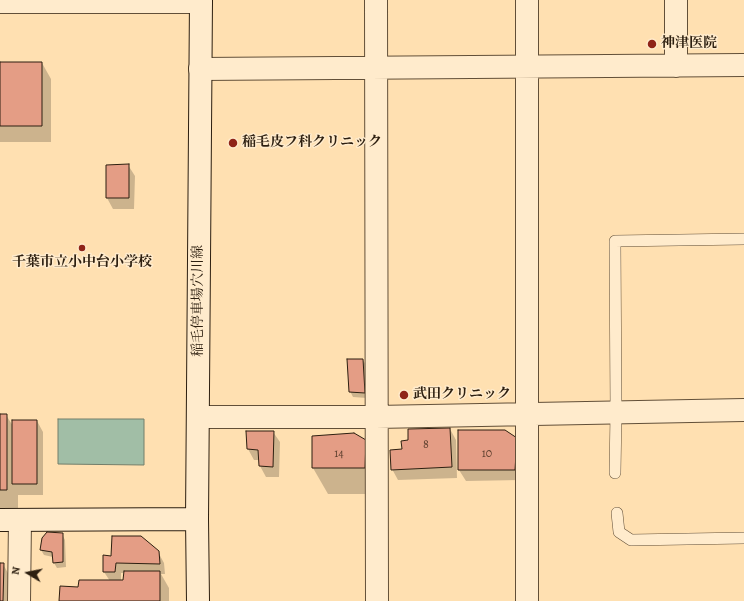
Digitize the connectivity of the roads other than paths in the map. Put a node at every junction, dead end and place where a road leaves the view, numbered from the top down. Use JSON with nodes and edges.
{"nodes":[{"id":1,"x":376,"y":0,"type":"edge"},
{"id":2,"x":527,"y":0,"type":"edge"},
{"id":3,"x":676,"y":0,"type":"edge"},
{"id":4,"x":202,"y":1,"type":"edge"},
{"id":5,"x":0,"y":2,"type":"edge"},
{"id":6,"x":744,"y":65,"type":"edge"},
{"id":7,"x":676,"y":66,"type":"junction"},
{"id":8,"x":527,"y":67,"type":"junction"},
{"id":9,"x":376,"y":68,"type":"junction"},
{"id":10,"x":200,"y":70,"type":"junction"},
{"id":11,"x":744,"y":239,"type":"edge"},
{"id":12,"x":744,"y":410,"type":"edge"},
{"id":13,"x":616,"y":413,"type":"junction"},
{"id":14,"x":527,"y":415,"type":"junction"},
{"id":15,"x":198,"y":417,"type":"junction"},
{"id":16,"x":376,"y":417,"type":"junction"},
{"id":17,"x":615,"y":473,"type":"dead end"},
{"id":18,"x":617,"y":513,"type":"dead end"},
{"id":19,"x":197,"y":519,"type":"junction"},
{"id":20,"x":10,"y":520,"type":"edge"},
{"id":21,"x":744,"y":538,"type":"edge"},
{"id":22,"x":19,"y":601,"type":"edge"},
{"id":23,"x":198,"y":601,"type":"edge"},
{"id":24,"x":377,"y":601,"type":"edge"},
{"id":25,"x":527,"y":601,"type":"edge"}],
"edges":[{"from":1,"to":9,"type":"street"},
{"from":2,"to":8,"type":"street"},
{"from":3,"to":7,"type":"street"},
{"from":4,"to":5,"type":"street"},
{"from":4,"to":10,"type":"street","name":"稲毛停車場穴川線"},
{"from":6,"to":7,"type":"street"},
{"from":7,"to":8,"type":"street"},
{"from":8,"to":9,"type":"street"},
{"from":8,"to":14,"type":"street"},
{"from":9,"to":10,"type":"street"},
{"from":9,"to":16,"type":"street"},
{"from":10,"to":15,"type":"street","name":"稲毛停車場穴川線"},
{"from":11,"to":13,"type":"lane"},
{"from":12,"to":13,"type":"street"},
{"from":13,"to":14,"type":"street"},
{"from":13,"to":17,"type":"lane"},
{"from":14,"to":16,"type":"street"},
{"from":14,"to":25,"type":"street"},
{"from":15,"to":16,"type":"street"},
{"from":15,"to":19,"type":"street","name":"稲毛停車場穴川線"},
{"from":16,"to":24,"type":"street"},
{"from":18,"to":21,"type":"lane"},
{"from":19,"to":20,"type":"street"},
{"from":19,"to":23,"type":"street","name":"稲毛停車場穴川線"},
{"from":20,"to":22,"type":"street"}]}
